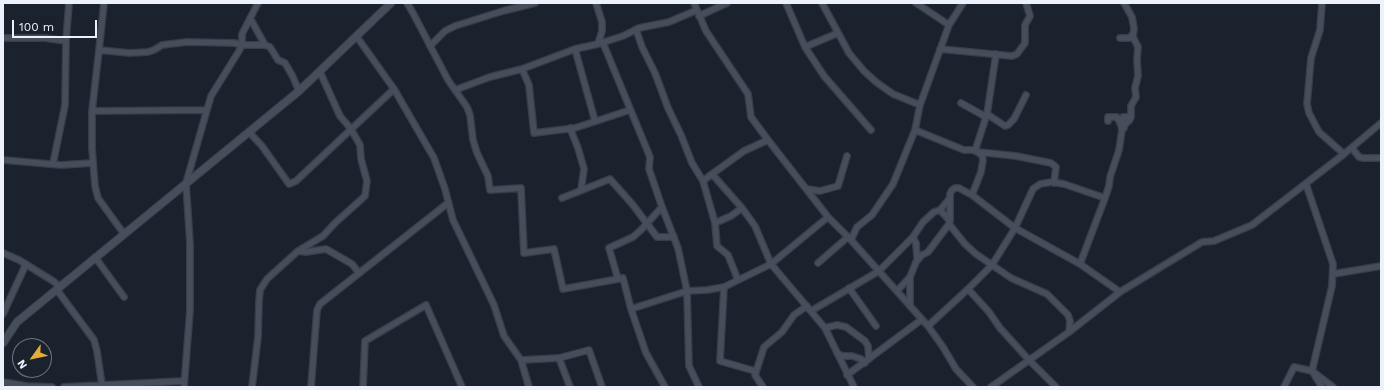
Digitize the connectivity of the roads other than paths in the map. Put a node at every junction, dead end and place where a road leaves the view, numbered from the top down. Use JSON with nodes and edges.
{"nodes":[{"id":1,"x":69,"y":3,"type":"edge"},
{"id":2,"x":104,"y":3,"type":"edge"},
{"id":3,"x":258,"y":3,"type":"edge"},
{"id":4,"x":391,"y":3,"type":"edge"},
{"id":5,"x":407,"y":3,"type":"edge"},
{"id":6,"x":535,"y":3,"type":"edge"},
{"id":7,"x":596,"y":3,"type":"edge"},
{"id":8,"x":694,"y":3,"type":"edge"},
{"id":9,"x":726,"y":3,"type":"edge"},
{"id":10,"x":786,"y":3,"type":"edge"},
{"id":11,"x":822,"y":3,"type":"edge"},
{"id":12,"x":916,"y":3,"type":"edge"},
{"id":13,"x":963,"y":3,"type":"edge"},
{"id":14,"x":1026,"y":3,"type":"edge"},
{"id":15,"x":1124,"y":3,"type":"edge"},
{"id":16,"x":1322,"y":3,"type":"edge"},
{"id":17,"x":698,"y":13,"type":"junction"},
{"id":18,"x":250,"y":18,"type":"junction"},
{"id":19,"x":949,"y":25,"type":"junction"},
{"id":20,"x":636,"y":30,"type":"junction"},
{"id":21,"x":838,"y":33,"type":"junction"},
{"id":22,"x":1133,"y":36,"type":"junction"},
{"id":23,"x":357,"y":37,"type":"junction"},
{"id":24,"x":3,"y":38,"type":"edge"},
{"id":25,"x":1120,"y":38,"type":"dead end"},
{"id":26,"x":66,"y":40,"type":"junction"},
{"id":27,"x":601,"y":44,"type":"junction"},
{"id":28,"x":242,"y":45,"type":"junction"},
{"id":29,"x":266,"y":45,"type":"junction"},
{"id":30,"x":430,"y":46,"type":"junction"},
{"id":31,"x":805,"y":47,"type":"junction"},
{"id":32,"x":575,"y":49,"type":"junction"},
{"id":33,"x":940,"y":49,"type":"junction"},
{"id":34,"x":99,"y":50,"type":"junction"},
{"id":35,"x":996,"y":54,"type":"junction"},
{"id":36,"x":522,"y":69,"type":"junction"},
{"id":37,"x":320,"y":72,"type":"junction"},
{"id":38,"x":394,"y":89,"type":"junction"},
{"id":39,"x":456,"y":90,"type":"junction"},
{"id":40,"x":299,"y":91,"type":"junction"},
{"id":41,"x":1026,"y":95,"type":"dead end"},
{"id":42,"x":961,"y":103,"type":"dead end"},
{"id":43,"x":920,"y":105,"type":"junction"},
{"id":44,"x":207,"y":110,"type":"junction"},
{"id":45,"x":630,"y":110,"type":"junction"},
{"id":46,"x":92,"y":111,"type":"junction"},
{"id":47,"x":987,"y":115,"type":"junction"},
{"id":48,"x":1131,"y":117,"type":"junction"},
{"id":49,"x":595,"y":121,"type":"junction"},
{"id":50,"x":1108,"y":121,"type":"dead end"},
{"id":51,"x":1120,"y":123,"type":"junction"},
{"id":52,"x":1381,"y":124,"type":"edge"},
{"id":53,"x":570,"y":128,"type":"junction"},
{"id":54,"x":352,"y":129,"type":"junction"},
{"id":55,"x":871,"y":130,"type":"dead end"},
{"id":56,"x":915,"y":130,"type":"junction"},
{"id":57,"x":1122,"y":130,"type":"junction"},
{"id":58,"x":249,"y":132,"type":"junction"},
{"id":59,"x":768,"y":140,"type":"junction"},
{"id":60,"x":1352,"y":148,"type":"junction"},
{"id":61,"x":977,"y":151,"type":"junction"},
{"id":62,"x":1344,"y":154,"type":"junction"},
{"id":63,"x":847,"y":156,"type":"dead end"},
{"id":64,"x":1381,"y":158,"type":"edge"},
{"id":65,"x":3,"y":160,"type":"edge"},
{"id":66,"x":93,"y":163,"type":"junction"},
{"id":67,"x":54,"y":164,"type":"junction"},
{"id":68,"x":712,"y":174,"type":"junction"},
{"id":69,"x":703,"y":181,"type":"junction"},
{"id":70,"x":186,"y":183,"type":"junction"},
{"id":71,"x":1054,"y":183,"type":"junction"},
{"id":72,"x":1306,"y":184,"type":"junction"},
{"id":73,"x":807,"y":189,"type":"junction"},
{"id":74,"x":581,"y":190,"type":"junction"},
{"id":75,"x":972,"y":195,"type":"junction"},
{"id":76,"x":562,"y":198,"type":"dead end"},
{"id":77,"x":950,"y":198,"type":"junction"},
{"id":78,"x":1105,"y":198,"type":"junction"},
{"id":79,"x":448,"y":203,"type":"junction"},
{"id":80,"x":662,"y":207,"type":"junction"},
{"id":81,"x":742,"y":208,"type":"junction"},
{"id":82,"x":940,"y":210,"type":"junction"},
{"id":83,"x":828,"y":217,"type":"junction"},
{"id":84,"x":715,"y":223,"type":"junction"},
{"id":85,"x":949,"y":223,"type":"junction"},
{"id":86,"x":647,"y":224,"type":"junction"},
{"id":87,"x":1015,"y":228,"type":"junction"},
{"id":88,"x":124,"y":234,"type":"junction"},
{"id":89,"x":674,"y":236,"type":"junction"},
{"id":90,"x":913,"y":237,"type":"junction"},
{"id":91,"x":850,"y":238,"type":"junction"},
{"id":92,"x":298,"y":251,"type":"junction"},
{"id":93,"x":3,"y":253,"type":"edge"},
{"id":94,"x":95,"y":257,"type":"junction"},
{"id":95,"x":918,"y":260,"type":"junction"},
{"id":96,"x":818,"y":263,"type":"dead end"},
{"id":97,"x":26,"y":264,"type":"junction"},
{"id":98,"x":771,"y":264,"type":"junction"},
{"id":99,"x":1080,"y":264,"type":"junction"},
{"id":100,"x":992,"y":265,"type":"junction"},
{"id":101,"x":1381,"y":266,"type":"edge"},
{"id":102,"x":879,"y":271,"type":"junction"},
{"id":103,"x":359,"y":273,"type":"junction"},
{"id":104,"x":1333,"y":274,"type":"junction"},
{"id":105,"x":910,"y":277,"type":"junction"},
{"id":106,"x":618,"y":279,"type":"junction"},
{"id":107,"x":738,"y":280,"type":"junction"},
{"id":108,"x":724,"y":286,"type":"junction"},
{"id":109,"x":58,"y":288,"type":"junction"},
{"id":110,"x":849,"y":288,"type":"junction"},
{"id":111,"x":968,"y":289,"type":"junction"},
{"id":112,"x":687,"y":291,"type":"junction"},
{"id":113,"x":897,"y":291,"type":"junction"},
{"id":114,"x":1120,"y":292,"type":"junction"},
{"id":115,"x":124,"y":297,"type":"dead end"},
{"id":116,"x":910,"y":306,"type":"junction"},
{"id":117,"x":809,"y":308,"type":"junction"},
{"id":118,"x":631,"y":309,"type":"junction"},
{"id":119,"x":3,"y":314,"type":"edge"},
{"id":120,"x":921,"y":320,"type":"junction"},
{"id":121,"x":876,"y":326,"type":"dead end"},
{"id":122,"x":928,"y":326,"type":"junction"},
{"id":123,"x":825,"y":328,"type":"junction"},
{"id":124,"x":1069,"y":332,"type":"junction"},
{"id":125,"x":3,"y":343,"type":"edge"},
{"id":126,"x":837,"y":353,"type":"junction"},
{"id":127,"x":559,"y":358,"type":"junction"},
{"id":128,"x":521,"y":360,"type":"junction"},
{"id":129,"x":1029,"y":360,"type":"junction"},
{"id":130,"x":867,"y":361,"type":"junction"},
{"id":131,"x":1312,"y":370,"type":"junction"},
{"id":132,"x":755,"y":371,"type":"junction"},
{"id":133,"x":847,"y":375,"type":"junction"},
{"id":134,"x":3,"y":382,"type":"edge"},
{"id":135,"x":184,"y":384,"type":"edge"},
{"id":136,"x":102,"y":385,"type":"junction"},
{"id":137,"x":52,"y":387,"type":"edge"},
{"id":138,"x":64,"y":387,"type":"edge"},
{"id":139,"x":252,"y":387,"type":"edge"},
{"id":140,"x":311,"y":387,"type":"edge"},
{"id":141,"x":363,"y":387,"type":"edge"},
{"id":142,"x":462,"y":387,"type":"edge"},
{"id":143,"x":529,"y":387,"type":"edge"},
{"id":144,"x":570,"y":387,"type":"edge"},
{"id":145,"x":602,"y":387,"type":"edge"},
{"id":146,"x":665,"y":387,"type":"edge"},
{"id":147,"x":699,"y":387,"type":"edge"},
{"id":148,"x":763,"y":387,"type":"edge"},
{"id":149,"x":854,"y":387,"type":"edge"},
{"id":150,"x":973,"y":387,"type":"edge"},
{"id":151,"x":991,"y":387,"type":"edge"},
{"id":152,"x":1056,"y":387,"type":"edge"},
{"id":153,"x":1284,"y":387,"type":"edge"},
{"id":154,"x":1322,"y":387,"type":"edge"},
{"id":155,"x":1333,"y":387,"type":"edge"}],
"edges":[{"from":1,"to":26,"type":"street"},
{"from":2,"to":34,"type":"street"},
{"from":3,"to":18,"type":"street"},
{"from":4,"to":23,"type":"street"},
{"from":5,"to":30,"type":"street"},
{"from":6,"to":30,"type":"street"},
{"from":7,"to":27,"type":"street"},
{"from":8,"to":17,"type":"street"},
{"from":9,"to":17,"type":"street"},
{"from":10,"to":31,"type":"street"},
{"from":11,"to":21,"type":"street"},
{"from":12,"to":19,"type":"street"},
{"from":13,"to":19,"type":"street"},
{"from":14,"to":35,"type":"street"},
{"from":15,"to":22,"type":"street"},
{"from":16,"to":62,"type":"street"},
{"from":17,"to":20,"type":"street"},
{"from":17,"to":59,"type":"street"},
{"from":18,"to":28,"type":"street"},
{"from":18,"to":29,"type":"street"},
{"from":19,"to":33,"type":"street"},
{"from":20,"to":27,"type":"street"},
{"from":20,"to":69,"type":"street"},
{"from":21,"to":31,"type":"street"},
{"from":21,"to":43,"type":"street"},
{"from":22,"to":25,"type":"street"},
{"from":22,"to":48,"type":"street"},
{"from":23,"to":37,"type":"street"},
{"from":23,"to":38,"type":"street"},
{"from":24,"to":26,"type":"street"},
{"from":26,"to":67,"type":"street"},
{"from":27,"to":32,"type":"street"},
{"from":27,"to":45,"type":"street"},
{"from":28,"to":29,"type":"street"},
{"from":28,"to":34,"type":"street"},
{"from":28,"to":44,"type":"street"},
{"from":29,"to":40,"type":"street"},
{"from":30,"to":39,"type":"street"},
{"from":31,"to":55,"type":"street"},
{"from":32,"to":36,"type":"street"},
{"from":32,"to":49,"type":"street"},
{"from":33,"to":35,"type":"street"},
{"from":33,"to":43,"type":"street"},
{"from":34,"to":46,"type":"street"},
{"from":35,"to":47,"type":"street"},
{"from":36,"to":39,"type":"street"},
{"from":36,"to":53,"type":"street"},
{"from":37,"to":40,"type":"street"},
{"from":37,"to":54,"type":"street"},
{"from":38,"to":54,"type":"street"},
{"from":38,"to":79,"type":"street"},
{"from":39,"to":106,"type":"street"},
{"from":40,"to":58,"type":"street"},
{"from":41,"to":47,"type":"street"},
{"from":42,"to":47,"type":"street"},
{"from":43,"to":56,"type":"street"},
{"from":44,"to":46,"type":"street"},
{"from":44,"to":70,"type":"street"},
{"from":45,"to":49,"type":"street"},
{"from":45,"to":80,"type":"street"},
{"from":46,"to":66,"type":"street"},
{"from":47,"to":61,"type":"street"},
{"from":48,"to":51,"type":"street"},
{"from":48,"to":57,"type":"street"},
{"from":49,"to":53,"type":"street"},
{"from":50,"to":51,"type":"street"},
{"from":51,"to":57,"type":"street"},
{"from":52,"to":60,"type":"street"},
{"from":53,"to":74,"type":"street"},
{"from":54,"to":58,"type":"street"},
{"from":54,"to":92,"type":"street"},
{"from":56,"to":61,"type":"street"},
{"from":56,"to":91,"type":"street"},
{"from":57,"to":78,"type":"street"},
{"from":58,"to":70,"type":"street"},
{"from":59,"to":68,"type":"street"},
{"from":59,"to":73,"type":"street"},
{"from":60,"to":62,"type":"street"},
{"from":60,"to":64,"type":"street"},
{"from":61,"to":71,"type":"street"},
{"from":61,"to":75,"type":"street"},
{"from":62,"to":72,"type":"street"},
{"from":63,"to":73,"type":"street"},
{"from":65,"to":67,"type":"street"},
{"from":66,"to":67,"type":"street"},
{"from":66,"to":88,"type":"street"},
{"from":68,"to":69,"type":"street"},
{"from":68,"to":81,"type":"street"},
{"from":69,"to":84,"type":"street"},
{"from":70,"to":88,"type":"street"},
{"from":70,"to":135,"type":"street"},
{"from":71,"to":78,"type":"street"},
{"from":71,"to":87,"type":"street"},
{"from":72,"to":104,"type":"street"},
{"from":72,"to":114,"type":"street"},
{"from":73,"to":83,"type":"street"},
{"from":74,"to":76,"type":"street"},
{"from":74,"to":86,"type":"street"},
{"from":75,"to":77,"type":"street"},
{"from":75,"to":87,"type":"street"},
{"from":77,"to":82,"type":"street"},
{"from":77,"to":85,"type":"street"},
{"from":78,"to":99,"type":"street"},
{"from":79,"to":103,"type":"street"},
{"from":79,"to":128,"type":"street"},
{"from":80,"to":86,"type":"street"},
{"from":80,"to":89,"type":"street"},
{"from":81,"to":84,"type":"street"},
{"from":81,"to":98,"type":"street"},
{"from":82,"to":85,"type":"street"},
{"from":82,"to":90,"type":"street"},
{"from":83,"to":91,"type":"street"},
{"from":83,"to":98,"type":"street"},
{"from":84,"to":107,"type":"street"},
{"from":85,"to":95,"type":"street"},
{"from":85,"to":100,"type":"street"},
{"from":86,"to":89,"type":"street"},
{"from":86,"to":106,"type":"street"},
{"from":87,"to":99,"type":"street"},
{"from":87,"to":100,"type":"street"},
{"from":88,"to":94,"type":"street"},
{"from":89,"to":112,"type":"street"},
{"from":90,"to":95,"type":"street"},
{"from":90,"to":102,"type":"street"},
{"from":91,"to":96,"type":"street"},
{"from":91,"to":102,"type":"street"},
{"from":92,"to":103,"type":"street"},
{"from":92,"to":139,"type":"street"},
{"from":93,"to":97,"type":"street"},
{"from":94,"to":109,"type":"street"},
{"from":94,"to":115,"type":"street"},
{"from":95,"to":105,"type":"street"},
{"from":97,"to":109,"type":"street"},
{"from":97,"to":119,"type":"street"},
{"from":98,"to":107,"type":"street"},
{"from":98,"to":117,"type":"street"},
{"from":99,"to":114,"type":"street"},
{"from":100,"to":111,"type":"street"},
{"from":100,"to":124,"type":"street"},
{"from":101,"to":104,"type":"street"},
{"from":102,"to":110,"type":"street"},
{"from":102,"to":113,"type":"street"},
{"from":103,"to":140,"type":"street"},
{"from":104,"to":131,"type":"street"},
{"from":105,"to":113,"type":"street"},
{"from":105,"to":116,"type":"street"},
{"from":106,"to":118,"type":"street"},
{"from":107,"to":108,"type":"street"},
{"from":108,"to":112,"type":"street"},
{"from":108,"to":132,"type":"street"},
{"from":109,"to":125,"type":"street"},
{"from":109,"to":136,"type":"street"},
{"from":110,"to":117,"type":"street"},
{"from":110,"to":121,"type":"street"},
{"from":111,"to":122,"type":"street"},
{"from":111,"to":129,"type":"street"},
{"from":112,"to":118,"type":"street"},
{"from":112,"to":147,"type":"street"},
{"from":113,"to":116,"type":"street"},
{"from":114,"to":124,"type":"street"},
{"from":116,"to":120,"type":"street"},
{"from":117,"to":123,"type":"street"},
{"from":117,"to":132,"type":"street"},
{"from":118,"to":146,"type":"street"},
{"from":120,"to":122,"type":"street"},
{"from":120,"to":130,"type":"street"},
{"from":122,"to":150,"type":"street"},
{"from":123,"to":126,"type":"street"},
{"from":123,"to":130,"type":"street"},
{"from":124,"to":129,"type":"street"},
{"from":126,"to":130,"type":"street"},
{"from":126,"to":133,"type":"street"},
{"from":127,"to":128,"type":"street"},
{"from":127,"to":144,"type":"street"},
{"from":127,"to":145,"type":"street"},
{"from":128,"to":143,"type":"street"},
{"from":129,"to":151,"type":"street"},
{"from":129,"to":152,"type":"street"},
{"from":130,"to":133,"type":"street"},
{"from":131,"to":153,"type":"street"},
{"from":131,"to":154,"type":"street"},
{"from":131,"to":155,"type":"street"},
{"from":132,"to":148,"type":"street"},
{"from":133,"to":149,"type":"street"},
{"from":134,"to":137,"type":"street"},
{"from":135,"to":136,"type":"street"},
{"from":136,"to":138,"type":"street"},
{"from":141,"to":142,"type":"street"}]}
